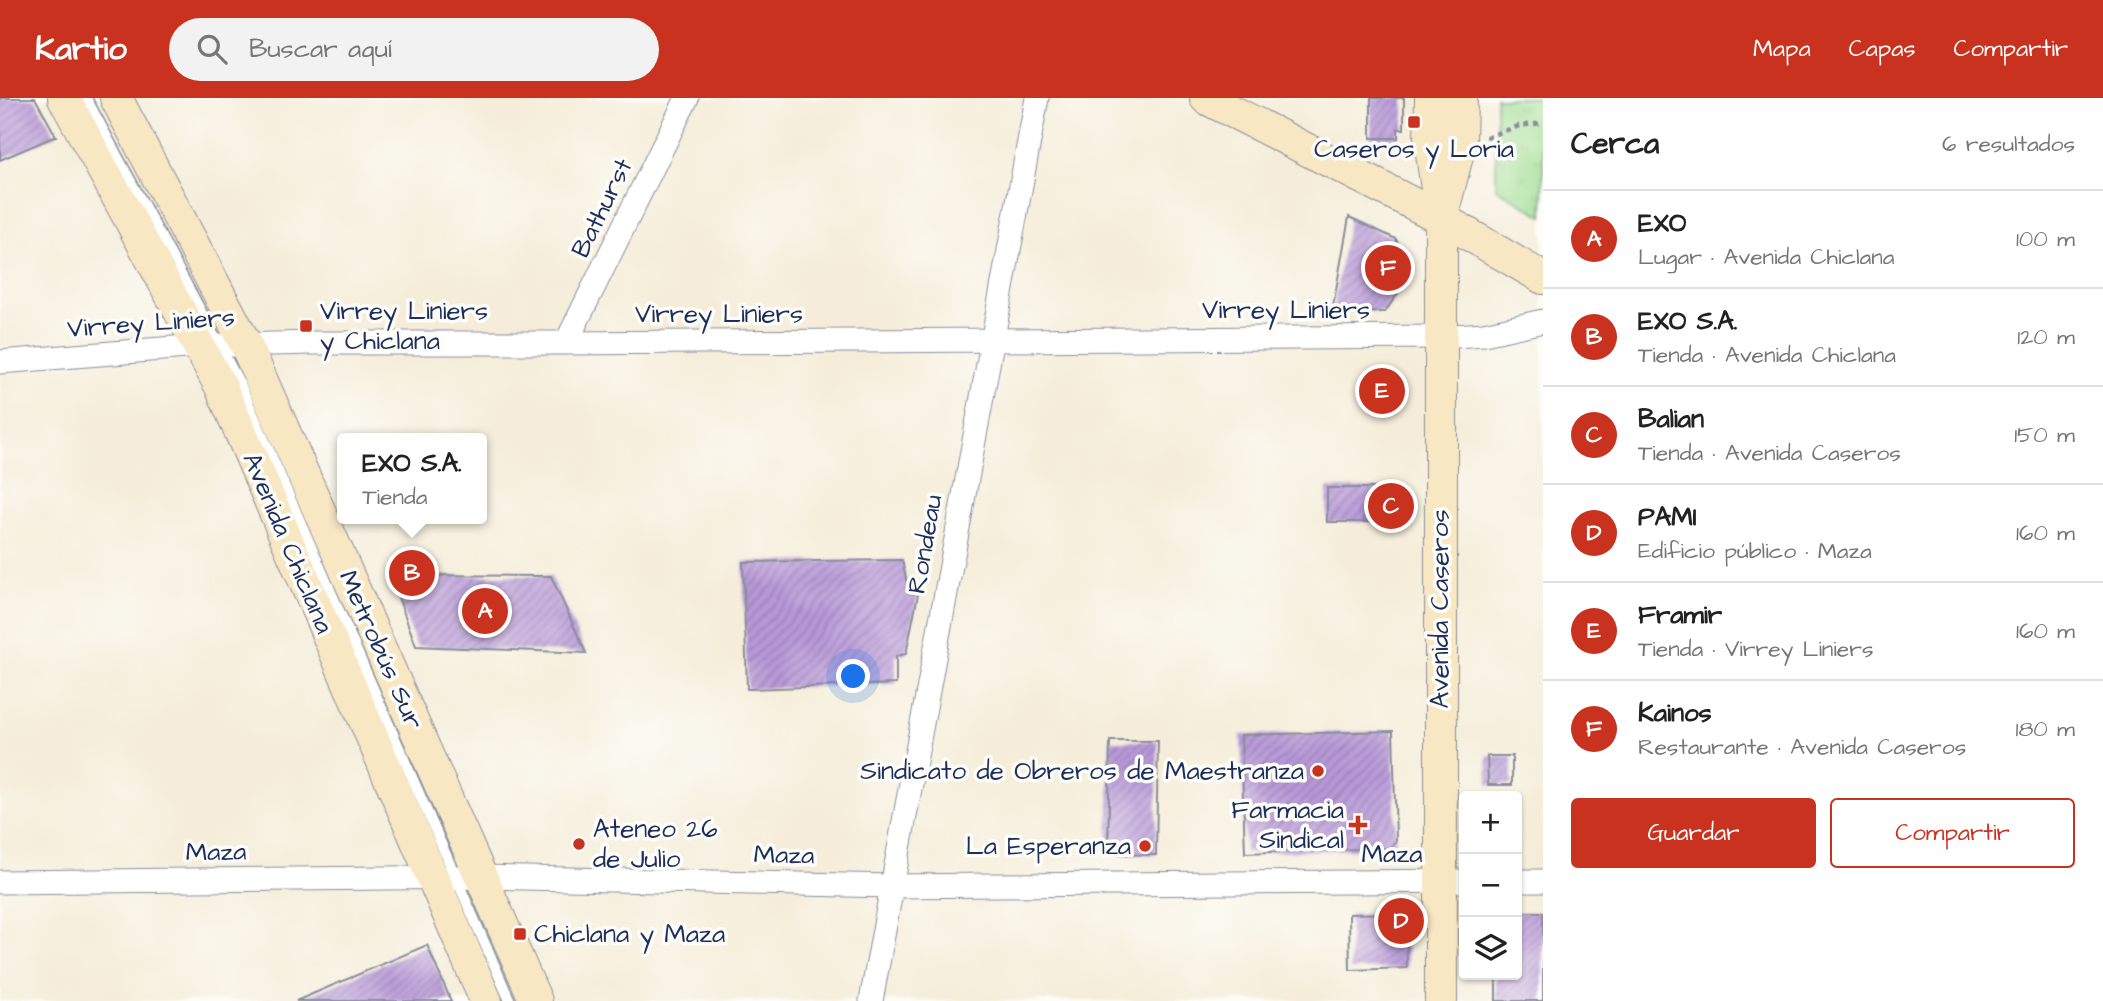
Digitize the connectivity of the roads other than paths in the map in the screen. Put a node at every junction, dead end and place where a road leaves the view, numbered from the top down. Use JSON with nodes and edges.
{"nodes":[{"id":1,"x":64,"y":98,"type":"edge"},
{"id":2,"x":86,"y":98,"type":"edge"},
{"id":3,"x":116,"y":98,"type":"edge"},
{"id":4,"x":687,"y":98,"type":"edge"},
{"id":5,"x":1037,"y":98,"type":"edge"},
{"id":6,"x":1206,"y":98,"type":"edge"},
{"id":7,"x":1430,"y":98,"type":"edge"},
{"id":8,"x":1461,"y":98,"type":"edge"},
{"id":9,"x":1441,"y":218,"type":"junction"},
{"id":10,"x":1543,"y":278,"type":"edge"},
{"id":11,"x":1543,"y":321,"type":"edge"},
{"id":12,"x":1440,"y":337,"type":"junction"},
{"id":13,"x":991,"y":340,"type":"junction"},
{"id":14,"x":566,"y":344,"type":"junction"},
{"id":15,"x":221,"y":346,"type":"junction"},
{"id":16,"x":0,"y":362,"type":"edge"},
{"id":17,"x":457,"y":877,"type":"junction"},
{"id":18,"x":1452,"y":881,"type":"edge"},
{"id":19,"x":1522,"y":881,"type":"edge"},
{"id":20,"x":1543,"y":881,"type":"edge"},
{"id":21,"x":0,"y":882,"type":"edge"},
{"id":22,"x":892,"y":886,"type":"junction"},
{"id":23,"x":486,"y":1001,"type":"edge"},
{"id":24,"x":510,"y":1001,"type":"edge"},
{"id":25,"x":536,"y":1001,"type":"edge"},
{"id":26,"x":871,"y":1001,"type":"edge"},
{"id":27,"x":1441,"y":1001,"type":"edge"}],
"edges":[{"from":1,"to":15,"type":"main road","name":"Avenida Chiclana"},
{"from":2,"to":15,"type":"lane"},
{"from":3,"to":15,"type":"main road","name":"Avenida Chiclana"},
{"from":4,"to":14,"type":"street","name":"Bathurst"},
{"from":5,"to":13,"type":"street","name":"Rondeau"},
{"from":6,"to":9,"type":"main road"},
{"from":7,"to":9,"type":"main road","name":"Avenida Caseros"},
{"from":8,"to":9,"type":"main road","name":"Avenida Caseros"},
{"from":9,"to":10,"type":"main road"},
{"from":9,"to":12,"type":"main road","name":"Avenida Caseros"},
{"from":11,"to":12,"type":"street","name":"Virrey Liniers"},
{"from":12,"to":13,"type":"street","name":"Virrey Liniers"},
{"from":12,"to":18,"type":"main road","name":"Avenida Caseros"},
{"from":13,"to":14,"type":"street","name":"Virrey Liniers"},
{"from":13,"to":22,"type":"street","name":"Rondeau"},
{"from":14,"to":15,"type":"street","name":"Virrey Liniers"},
{"from":15,"to":16,"type":"street","name":"Virrey Liniers"},
{"from":15,"to":17,"type":"main road","name":"Avenida Chiclana"},
{"from":15,"to":17,"type":"main road","name":"Avenida Chiclana"},
{"from":17,"to":21,"type":"street","name":"Maza"},
{"from":17,"to":22,"type":"street","name":"Maza"},
{"from":17,"to":23,"type":"main road","name":"Avenida Chiclana"},
{"from":17,"to":24,"type":"lane"},
{"from":17,"to":25,"type":"main road","name":"Avenida Chiclana"},
{"from":18,"to":22,"type":"street","name":"Maza"},
{"from":18,"to":27,"type":"main road","name":"Avenida Caseros"},
{"from":19,"to":20,"type":"street"},
{"from":22,"to":26,"type":"street","name":"Rondeau"}]}
